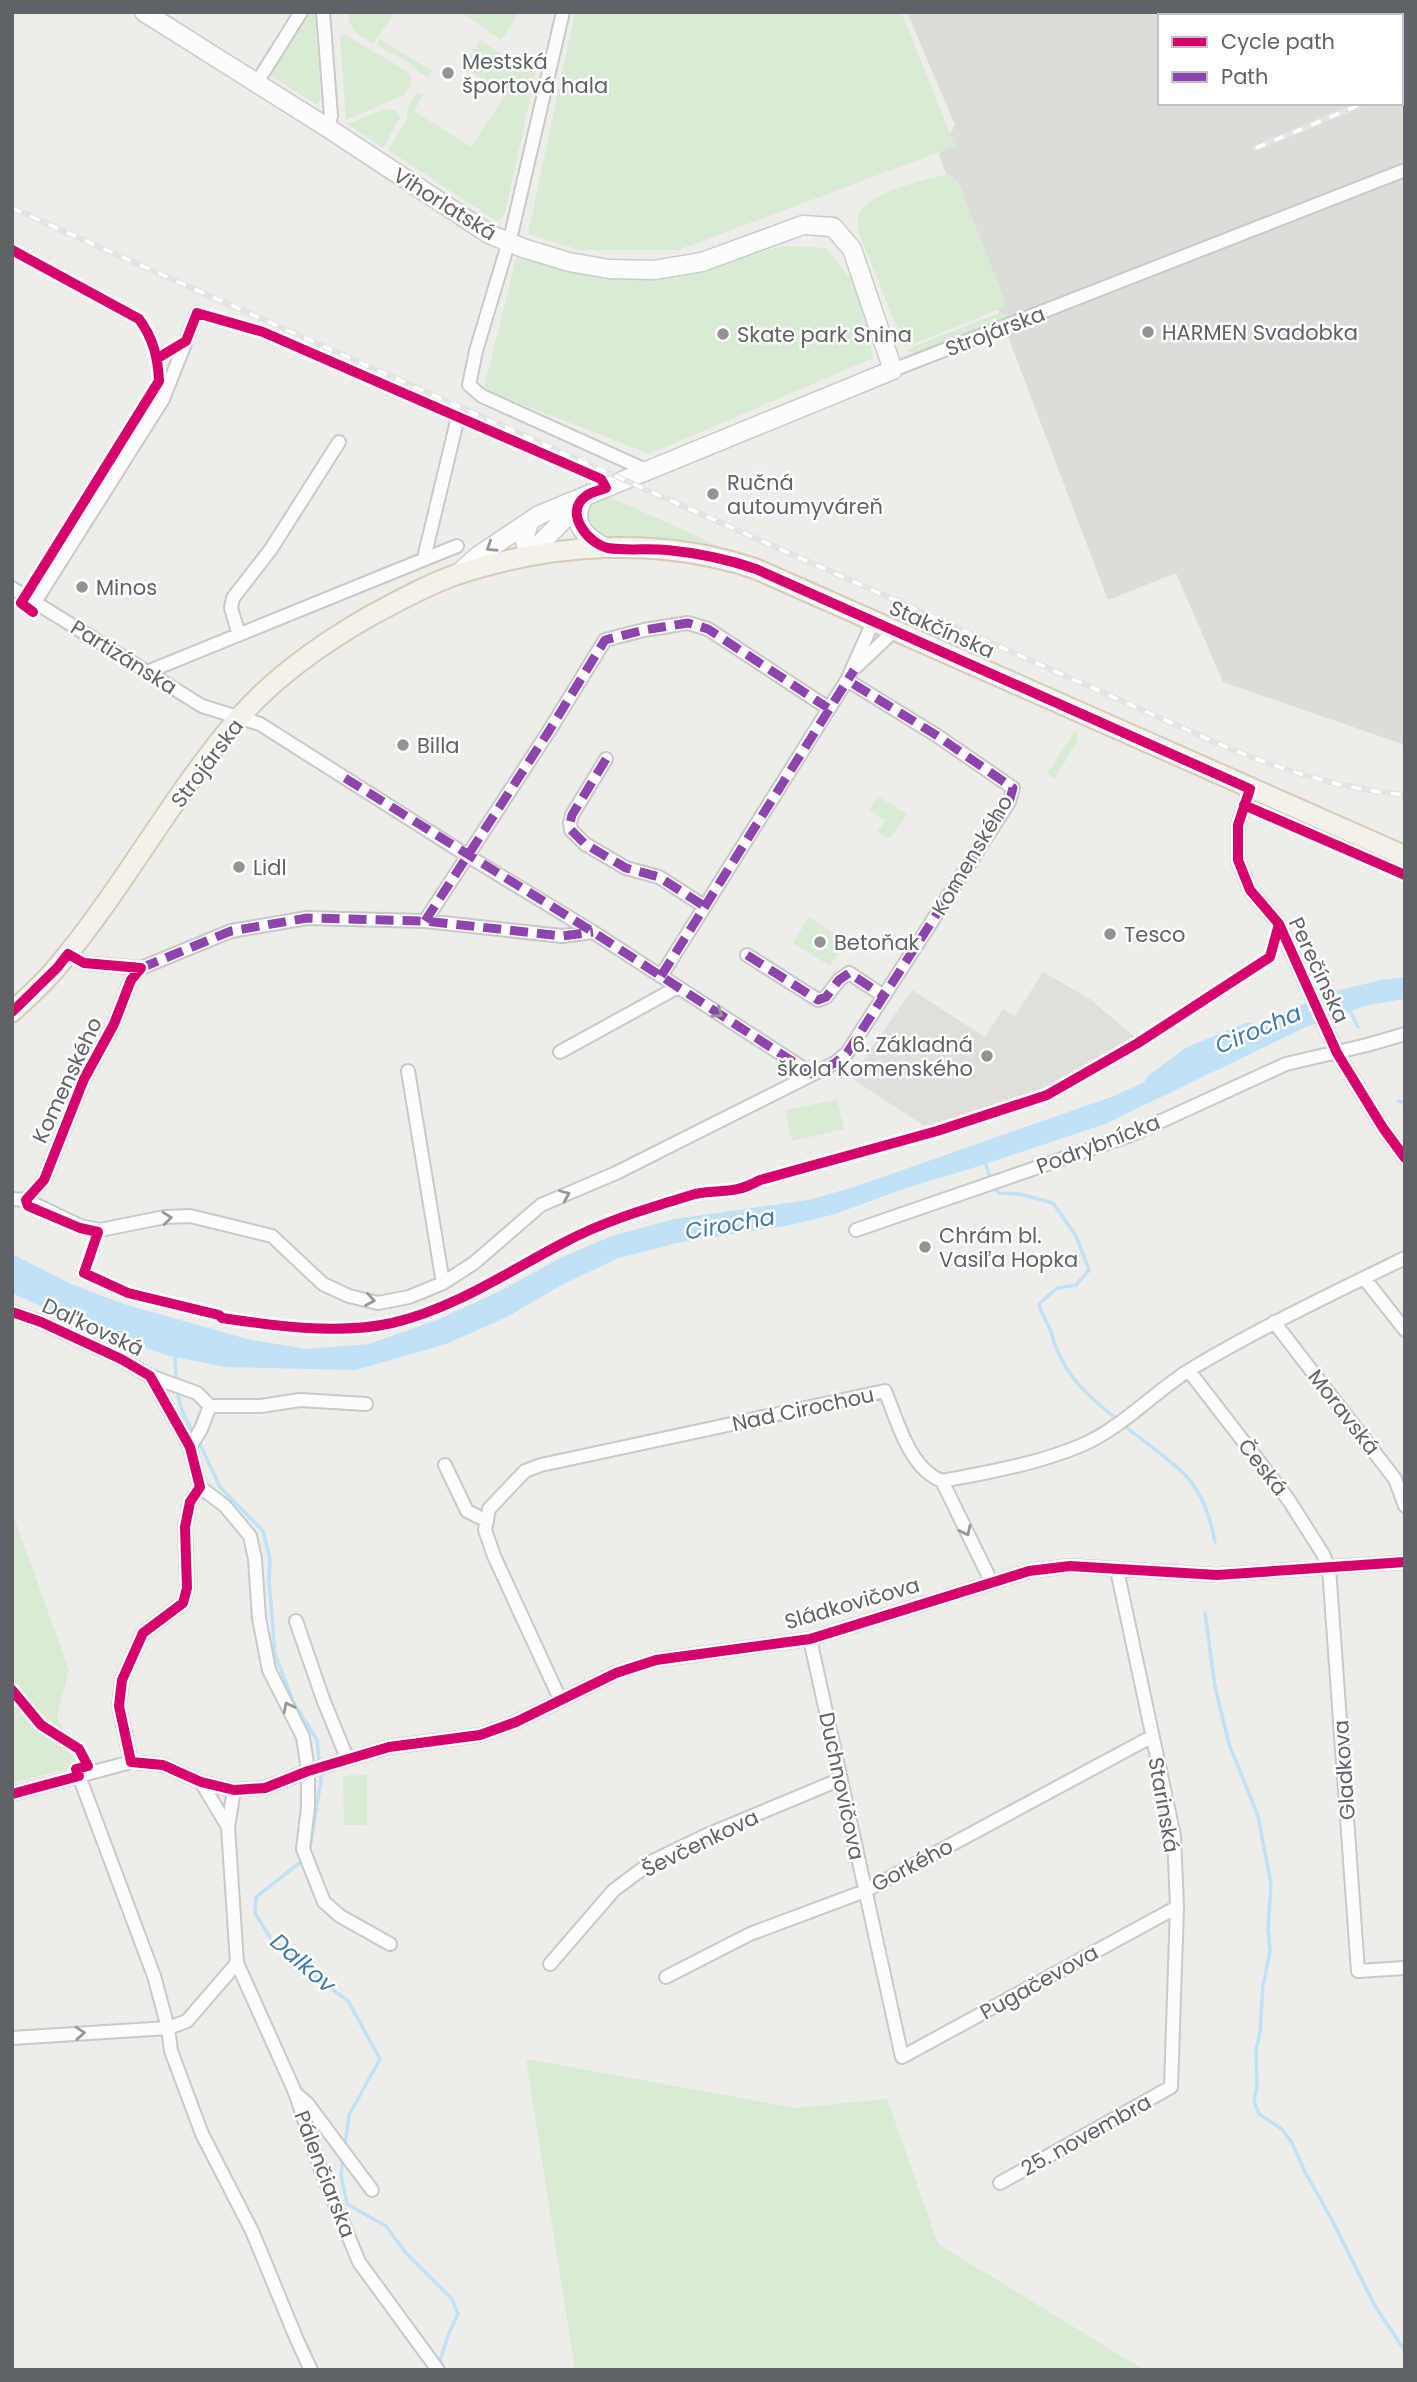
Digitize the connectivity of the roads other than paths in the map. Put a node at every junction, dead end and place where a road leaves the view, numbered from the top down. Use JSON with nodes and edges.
{"nodes":[{"id":1,"x":144,"y":12,"type":"edge"},
{"id":2,"x":301,"y":12,"type":"edge"},
{"id":3,"x":323,"y":12,"type":"edge"},
{"id":4,"x":563,"y":12,"type":"edge"},
{"id":5,"x":256,"y":84,"type":"junction"},
{"id":6,"x":328,"y":128,"type":"junction"},
{"id":7,"x":1405,"y":170,"type":"edge"},
{"id":8,"x":508,"y":243,"type":"junction"},
{"id":9,"x":197,"y":313,"type":"dead end"},
{"id":10,"x":893,"y":370,"type":"junction"},
{"id":11,"x":458,"y":417,"type":"dead end"},
{"id":12,"x":339,"y":442,"type":"dead end"},
{"id":13,"x":648,"y":471,"type":"junction"},
{"id":14,"x":582,"y":500,"type":"junction"},
{"id":15,"x":529,"y":523,"type":"junction"},
{"id":16,"x":457,"y":546,"type":"dead end"},
{"id":17,"x":606,"y":548,"type":"junction"},
{"id":18,"x":529,"y":555,"type":"junction"},
{"id":19,"x":424,"y":558,"type":"junction"},
{"id":20,"x":456,"y":575,"type":"junction"},
{"id":21,"x":12,"y":588,"type":"edge"},
{"id":22,"x":35,"y":602,"type":"junction"},
{"id":23,"x":874,"y":620,"type":"junction"},
{"id":24,"x":895,"y":630,"type":"junction"},
{"id":25,"x":239,"y":635,"type":"junction"},
{"id":26,"x":147,"y":672,"type":"junction"},
{"id":27,"x":850,"y":675,"type":"junction"},
{"id":28,"x":828,"y":708,"type":"junction"},
{"id":29,"x":239,"y":718,"type":"junction"},
{"id":30,"x":606,"y":759,"type":"dead end"},
{"id":31,"x":1250,"y":789,"type":"junction"},
{"id":32,"x":468,"y":856,"type":"junction"},
{"id":33,"x":1405,"y":856,"type":"edge"},
{"id":34,"x":704,"y":906,"type":"junction"},
{"id":35,"x":425,"y":921,"type":"junction"},
{"id":36,"x":593,"y":932,"type":"junction"},
{"id":37,"x":68,"y":954,"type":"junction"},
{"id":38,"x":747,"y":955,"type":"dead end"},
{"id":39,"x":141,"y":968,"type":"junction"},
{"id":40,"x":661,"y":976,"type":"junction"},
{"id":41,"x":678,"y":987,"type":"junction"},
{"id":42,"x":884,"y":996,"type":"junction"},
{"id":43,"x":12,"y":1012,"type":"edge"},
{"id":44,"x":1405,"y":1034,"type":"edge"},
{"id":45,"x":1334,"y":1048,"type":"junction"},
{"id":46,"x":560,"y":1052,"type":"dead end"},
{"id":47,"x":800,"y":1066,"type":"junction"},
{"id":48,"x":408,"y":1071,"type":"dead end"},
{"id":49,"x":812,"y":1074,"type":"junction"},
{"id":50,"x":797,"y":1082,"type":"junction"},
{"id":51,"x":1405,"y":1158,"type":"edge"},
{"id":52,"x":19,"y":1199,"type":"edge"},
{"id":53,"x":856,"y":1230,"type":"dead end"},
{"id":54,"x":1405,"y":1258,"type":"edge"},
{"id":55,"x":1364,"y":1278,"type":"junction"},
{"id":56,"x":443,"y":1283,"type":"junction"},
{"id":57,"x":12,"y":1312,"type":"edge"},
{"id":58,"x":1275,"y":1322,"type":"junction"},
{"id":59,"x":1405,"y":1330,"type":"edge"},
{"id":60,"x":1189,"y":1371,"type":"junction"},
{"id":61,"x":150,"y":1376,"type":"junction"},
{"id":62,"x":366,"y":1404,"type":"dead end"},
{"id":63,"x":210,"y":1406,"type":"junction"},
{"id":64,"x":191,"y":1446,"type":"junction"},
{"id":65,"x":445,"y":1465,"type":"dead end"},
{"id":66,"x":942,"y":1481,"type":"junction"},
{"id":67,"x":200,"y":1488,"type":"junction"},
{"id":68,"x":1405,"y":1506,"type":"edge"},
{"id":69,"x":487,"y":1521,"type":"junction"},
{"id":70,"x":1405,"y":1562,"type":"edge"},
{"id":71,"x":1329,"y":1568,"type":"junction"},
{"id":72,"x":1117,"y":1570,"type":"junction"},
{"id":73,"x":990,"y":1581,"type":"junction"},
{"id":74,"x":296,"y":1621,"type":"dead end"},
{"id":75,"x":810,"y":1639,"type":"junction"},
{"id":76,"x":560,"y":1699,"type":"junction"},
{"id":77,"x":1151,"y":1737,"type":"junction"},
{"id":78,"x":347,"y":1758,"type":"junction"},
{"id":79,"x":131,"y":1762,"type":"junction"},
{"id":80,"x":316,"y":1768,"type":"junction"},
{"id":81,"x":79,"y":1776,"type":"junction"},
{"id":82,"x":841,"y":1779,"type":"junction"},
{"id":83,"x":201,"y":1782,"type":"junction"},
{"id":84,"x":234,"y":1790,"type":"junction"},
{"id":85,"x":12,"y":1794,"type":"edge"},
{"id":86,"x":228,"y":1827,"type":"junction"},
{"id":87,"x":865,"y":1891,"type":"junction"},
{"id":88,"x":1177,"y":1907,"type":"junction"},
{"id":89,"x":390,"y":1944,"type":"dead end"},
{"id":90,"x":237,"y":1963,"type":"junction"},
{"id":91,"x":550,"y":1964,"type":"dead end"},
{"id":92,"x":1405,"y":1968,"type":"edge"},
{"id":93,"x":666,"y":1978,"type":"dead end"},
{"id":94,"x":168,"y":2028,"type":"junction"},
{"id":95,"x":12,"y":2038,"type":"edge"},
{"id":96,"x":902,"y":2057,"type":"joint"},
{"id":97,"x":1171,"y":2087,"type":"joint"},
{"id":98,"x":295,"y":2092,"type":"junction"},
{"id":99,"x":1000,"y":2183,"type":"dead end"},
{"id":100,"x":372,"y":2190,"type":"dead end"},
{"id":101,"x":311,"y":2370,"type":"edge"},
{"id":102,"x":438,"y":2370,"type":"edge"}],
"edges":[{"from":1,"to":5,"type":"main road","name":"Vihorlatská"},
{"from":2,"to":5,"type":"street"},
{"from":3,"to":6,"type":"street"},
{"from":4,"to":8,"type":"street"},
{"from":5,"to":6,"type":"main road","name":"Vihorlatská"},
{"from":6,"to":8,"type":"main road","name":"Vihorlatská"},
{"from":7,"to":10,"type":"street","name":"Strojárska"},
{"from":8,"to":10,"type":"main road","name":"Vihorlatská"},
{"from":8,"to":13,"type":"street"},
{"from":9,"to":22,"type":"street"},
{"from":10,"to":13,"type":"main road","name":"Strojárska"},
{"from":11,"to":19,"type":"street"},
{"from":12,"to":25,"type":"street"},
{"from":13,"to":14,"type":"main road","name":"Strojárska"},
{"from":14,"to":15,"type":"main road","name":"Strojárska"},
{"from":14,"to":17,"type":"main road"},
{"from":14,"to":18,"type":"main road","name":"Strojárska"},
{"from":15,"to":18,"type":"main road"},
{"from":15,"to":20,"type":"main road","name":"Strojárska","one_way":true},
{"from":16,"to":19,"type":"street"},
{"from":17,"to":18,"type":"main road","name":"Stakčínska"},
{"from":17,"to":23,"type":"main road","name":"Stakčínska"},
{"from":18,"to":20,"type":"main road","name":"Strojárska"},
{"from":19,"to":25,"type":"street"},
{"from":20,"to":29,"type":"main road","name":"Strojárska"},
{"from":21,"to":22,"type":"street","name":"Partizánska"},
{"from":22,"to":26,"type":"street","name":"Partizánska"},
{"from":23,"to":24,"type":"main road","name":"Stakčínska"},
{"from":23,"to":27,"type":"street"},
{"from":24,"to":27,"type":"street"},
{"from":24,"to":31,"type":"main road","name":"Stakčínska"},
{"from":25,"to":26,"type":"street"},
{"from":26,"to":29,"type":"street","name":"Partizánska"},
{"from":27,"to":28,"type":"street"},
{"from":27,"to":42,"type":"street","name":"Komenského"},
{"from":28,"to":32,"type":"street"},
{"from":28,"to":34,"type":"street"},
{"from":29,"to":32,"type":"street"},
{"from":29,"to":37,"type":"main road","name":"Strojárska"},
{"from":30,"to":34,"type":"street"},
{"from":31,"to":33,"type":"main road","name":"Stakčínska"},
{"from":31,"to":45,"type":"street","name":"Perečínska"},
{"from":32,"to":35,"type":"street"},
{"from":32,"to":36,"type":"street"},
{"from":34,"to":40,"type":"street"},
{"from":35,"to":36,"type":"street"},
{"from":35,"to":39,"type":"street"},
{"from":36,"to":40,"type":"street"},
{"from":37,"to":39,"type":"street"},
{"from":37,"to":43,"type":"main road","name":"Strojárska"},
{"from":38,"to":42,"type":"street"},
{"from":39,"to":52,"type":"street","name":"Komenského"},
{"from":40,"to":41,"type":"street"},
{"from":41,"to":46,"type":"street"},
{"from":41,"to":47,"type":"street","one_way":true},
{"from":42,"to":49,"type":"street","name":"Komenského"},
{"from":44,"to":45,"type":"street","name":"Podrybnícka"},
{"from":45,"to":51,"type":"street","name":"Perečínska"},
{"from":45,"to":53,"type":"street","name":"Podrybnícka"},
{"from":47,"to":49,"type":"street"},
{"from":47,"to":50,"type":"street"},
{"from":48,"to":56,"type":"street"},
{"from":49,"to":50,"type":"street","name":"Komenského"},
{"from":56,"to":50,"type":"street","name":"Komenského","one_way":true},
{"from":52,"to":56,"type":"street","name":"Komenského","one_way":true},
{"from":54,"to":55,"type":"street"},
{"from":55,"to":58,"type":"street"},
{"from":55,"to":59,"type":"street"},
{"from":57,"to":61,"type":"street","name":"Daľkovská"},
{"from":58,"to":60,"type":"street"},
{"from":58,"to":68,"type":"street","name":"Moravská"},
{"from":60,"to":66,"type":"street"},
{"from":60,"to":71,"type":"street","name":"Česká"},
{"from":61,"to":63,"type":"street"},
{"from":61,"to":64,"type":"street","name":"Daľkovská"},
{"from":62,"to":63,"type":"street"},
{"from":63,"to":64,"type":"street"},
{"from":64,"to":67,"type":"street","name":"Daľkovská"},
{"from":65,"to":69,"type":"street"},
{"from":66,"to":69,"type":"street","name":"Nad Cirochou"},
{"from":66,"to":73,"type":"street","one_way":true},
{"from":67,"to":79,"type":"street"},
{"from":80,"to":67,"type":"street","one_way":true},
{"from":69,"to":76,"type":"street"},
{"from":70,"to":71,"type":"street","name":"Sládkovičova"},
{"from":71,"to":72,"type":"street","name":"Sládkovičova"},
{"from":71,"to":92,"type":"street","name":"Gladkova"},
{"from":72,"to":73,"type":"street","name":"Sládkovičova"},
{"from":72,"to":77,"type":"street","name":"Starinská"},
{"from":73,"to":75,"type":"street","name":"Sládkovičova"},
{"from":74,"to":78,"type":"street"},
{"from":75,"to":76,"type":"street","name":"Sládkovičova"},
{"from":75,"to":82,"type":"street","name":"Duchnovičova"},
{"from":76,"to":78,"type":"street","name":"Sládkovičova"},
{"from":77,"to":87,"type":"street","name":"Gorkého"},
{"from":77,"to":88,"type":"street","name":"Starinská"},
{"from":78,"to":80,"type":"street","name":"Sládkovičova"},
{"from":79,"to":81,"type":"street","name":"Sládkovičova"},
{"from":79,"to":83,"type":"street","name":"Sládkovičova"},
{"from":80,"to":84,"type":"street","name":"Sládkovičova"},
{"from":80,"to":89,"type":"street"},
{"from":81,"to":85,"type":"street","name":"Sládkovičova"},
{"from":81,"to":94,"type":"street"},
{"from":82,"to":87,"type":"street","name":"Duchnovičova"},
{"from":82,"to":91,"type":"street","name":"Ševčenkova"},
{"from":83,"to":84,"type":"street","name":"Sládkovičova"},
{"from":83,"to":86,"type":"street","name":"Pálenčiarska"},
{"from":84,"to":86,"type":"street","name":"Pálenčiarska"},
{"from":86,"to":90,"type":"street","name":"Pálenčiarska"},
{"from":87,"to":93,"type":"street","name":"Gorkého"},
{"from":87,"to":96,"type":"street","name":"Duchnovičova"},
{"from":88,"to":96,"type":"street","name":"Pugačevova"},
{"from":88,"to":97,"type":"street","name":"Starinská"},
{"from":90,"to":94,"type":"street"},
{"from":90,"to":98,"type":"street","name":"Pálenčiarska"},
{"from":95,"to":94,"type":"street","one_way":true},
{"from":94,"to":101,"type":"street"},
{"from":97,"to":99,"type":"street","name":"25. novembra"},
{"from":98,"to":100,"type":"street"},
{"from":98,"to":102,"type":"street","name":"Pálenčiarska"}]}
